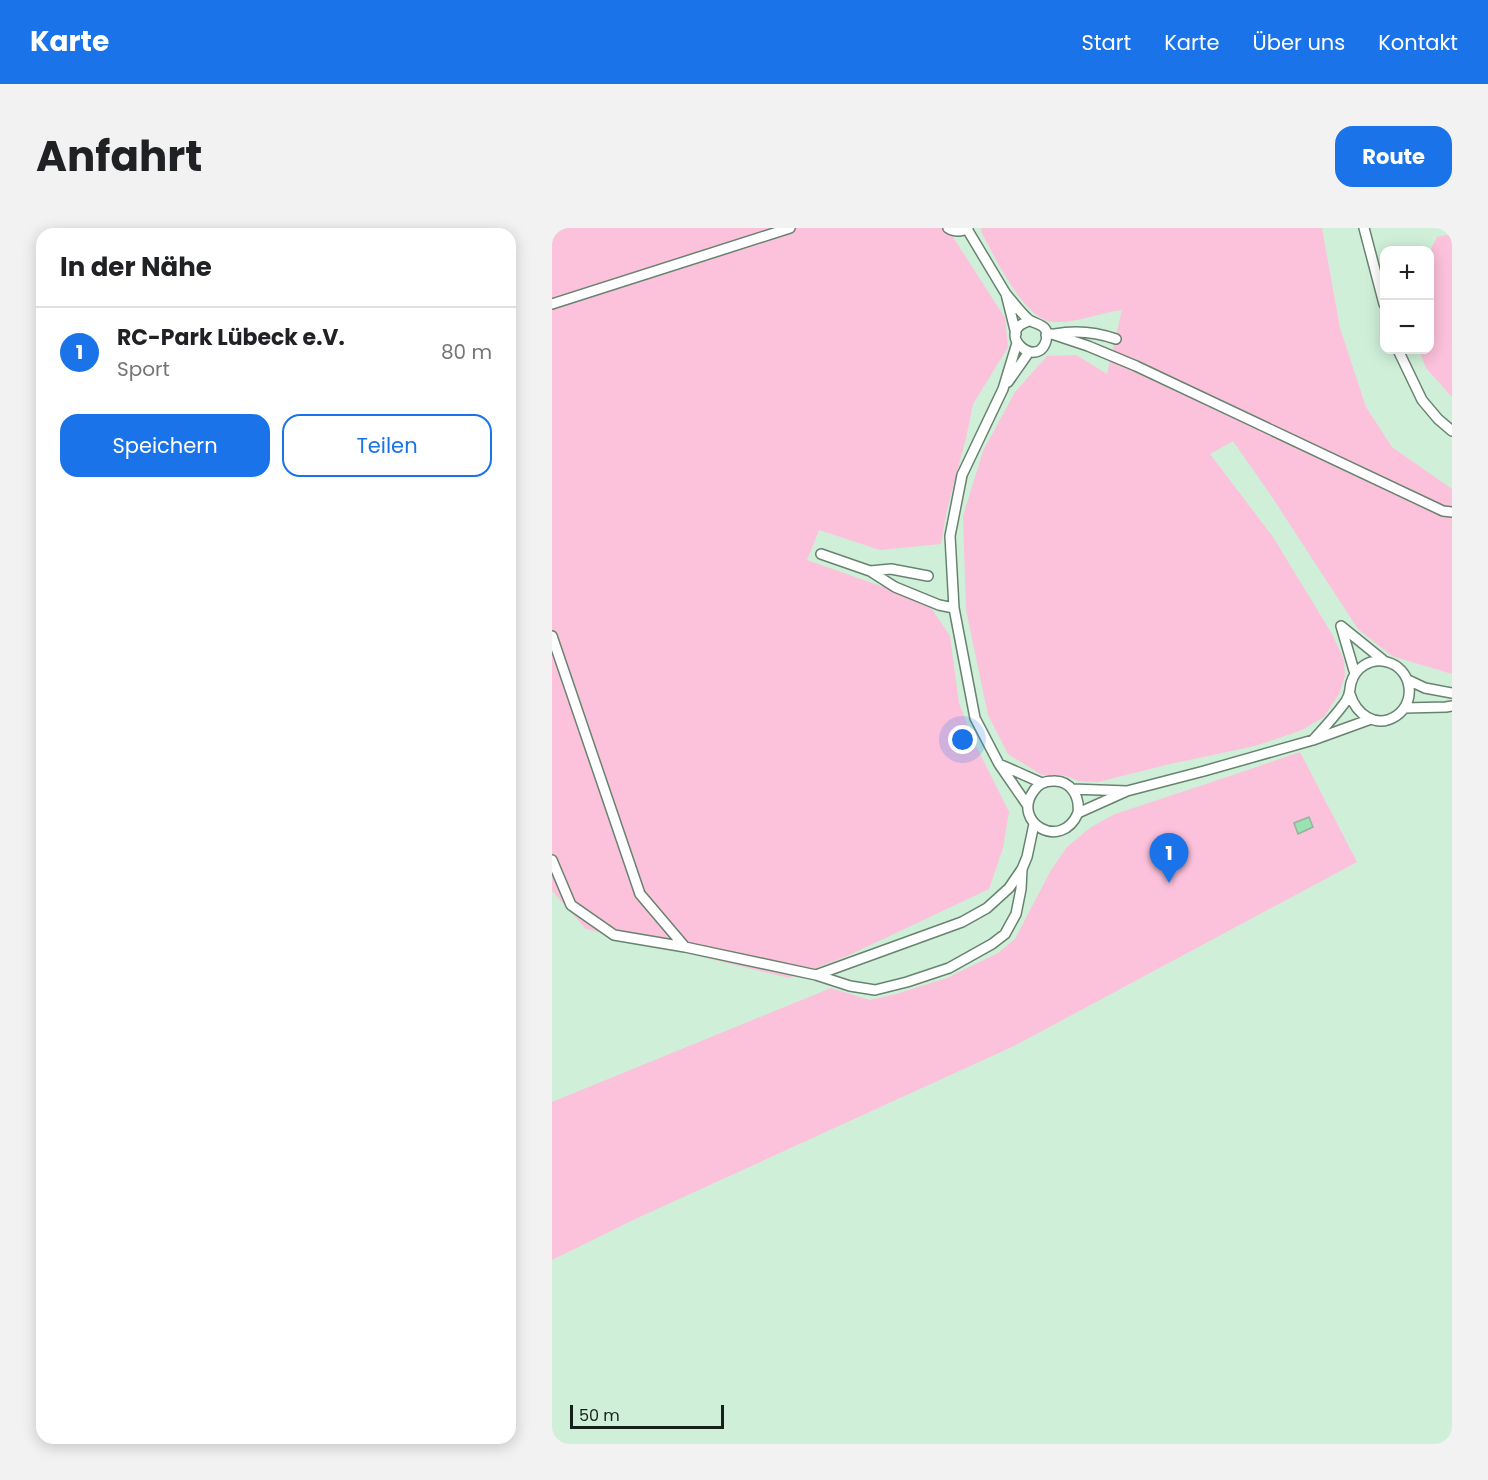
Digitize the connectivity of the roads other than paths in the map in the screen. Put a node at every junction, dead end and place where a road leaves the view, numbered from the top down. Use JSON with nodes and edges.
{"nodes":[{"id":1,"x":790,"y":228,"type":"edge"},
{"id":2,"x":948,"y":228,"type":"edge"},
{"id":3,"x":1364,"y":228,"type":"edge"},
{"id":4,"x":968,"y":229,"type":"edge"},
{"id":5,"x":1006,"y":294,"type":"junction"},
{"id":6,"x":1383,"y":300,"type":"edge"},
{"id":7,"x":552,"y":304,"type":"edge"},
{"id":8,"x":1029,"y":321,"type":"junction"},
{"id":9,"x":1049,"y":334,"type":"junction"},
{"id":10,"x":1017,"y":339,"type":"junction"},
{"id":11,"x":1116,"y":339,"type":"dead end"},
{"id":12,"x":1029,"y":352,"type":"junction"},
{"id":13,"x":1400,"y":354,"type":"edge"},
{"id":14,"x":1003,"y":389,"type":"junction"},
{"id":15,"x":1452,"y":431,"type":"edge"},
{"id":16,"x":1452,"y":512,"type":"edge"},
{"id":17,"x":821,"y":554,"type":"dead end"},
{"id":18,"x":870,"y":571,"type":"junction"},
{"id":19,"x":928,"y":576,"type":"dead end"},
{"id":20,"x":954,"y":608,"type":"junction"},
{"id":21,"x":552,"y":636,"type":"edge"},
{"id":22,"x":1383,"y":660,"type":"junction"},
{"id":23,"x":1355,"y":674,"type":"junction"},
{"id":24,"x":1408,"y":680,"type":"junction"},
{"id":25,"x":1452,"y":693,"type":"edge"},
{"id":26,"x":1350,"y":694,"type":"junction"},
{"id":27,"x":1452,"y":706,"type":"edge"},
{"id":28,"x":1404,"y":708,"type":"junction"},
{"id":29,"x":1371,"y":719,"type":"junction"},
{"id":30,"x":1313,"y":740,"type":"junction"},
{"id":31,"x":999,"y":764,"type":"junction"},
{"id":32,"x":1042,"y":783,"type":"junction"},
{"id":33,"x":1072,"y":789,"type":"junction"},
{"id":34,"x":1127,"y":790,"type":"junction"},
{"id":35,"x":1028,"y":806,"type":"junction"},
{"id":36,"x":1078,"y":813,"type":"junction"},
{"id":37,"x":1034,"y":824,"type":"junction"},
{"id":38,"x":552,"y":860,"type":"edge"},
{"id":39,"x":1022,"y":869,"type":"junction"},
{"id":40,"x":685,"y":947,"type":"junction"},
{"id":41,"x":816,"y":975,"type":"junction"}],
"edges":[{"from":1,"to":7,"type":"lane"},
{"from":2,"to":4,"type":"lane"},
{"from":3,"to":6,"type":"lane"},
{"from":4,"to":5,"type":"lane"},
{"from":5,"to":8,"type":"lane"},
{"from":5,"to":10,"type":"lane"},
{"from":8,"to":9,"type":"lane"},
{"from":8,"to":10,"type":"lane"},
{"from":9,"to":11,"type":"lane"},
{"from":9,"to":12,"type":"lane"},
{"from":9,"to":16,"type":"lane"},
{"from":10,"to":12,"type":"lane"},
{"from":10,"to":14,"type":"lane"},
{"from":12,"to":14,"type":"lane"},
{"from":13,"to":15,"type":"lane"},
{"from":14,"to":20,"type":"lane"},
{"from":17,"to":18,"type":"lane"},
{"from":18,"to":19,"type":"lane"},
{"from":18,"to":20,"type":"lane"},
{"from":20,"to":31,"type":"lane"},
{"from":21,"to":40,"type":"lane"},
{"from":22,"to":23,"type":"lane"},
{"from":22,"to":23,"type":"lane"},
{"from":22,"to":24,"type":"lane"},
{"from":23,"to":26,"type":"lane"},
{"from":24,"to":25,"type":"lane"},
{"from":24,"to":28,"type":"lane"},
{"from":26,"to":29,"type":"lane"},
{"from":26,"to":30,"type":"lane"},
{"from":27,"to":28,"type":"lane"},
{"from":28,"to":29,"type":"lane"},
{"from":29,"to":30,"type":"lane"},
{"from":30,"to":34,"type":"lane"},
{"from":31,"to":32,"type":"lane"},
{"from":31,"to":35,"type":"lane"},
{"from":32,"to":33,"type":"lane"},
{"from":32,"to":35,"type":"lane"},
{"from":33,"to":34,"type":"lane"},
{"from":33,"to":36,"type":"lane"},
{"from":34,"to":36,"type":"lane"},
{"from":35,"to":37,"type":"lane"},
{"from":36,"to":37,"type":"lane"},
{"from":37,"to":39,"type":"lane"},
{"from":38,"to":40,"type":"lane"},
{"from":39,"to":41,"type":"lane"},
{"from":39,"to":41,"type":"lane"},
{"from":40,"to":41,"type":"lane"}]}
